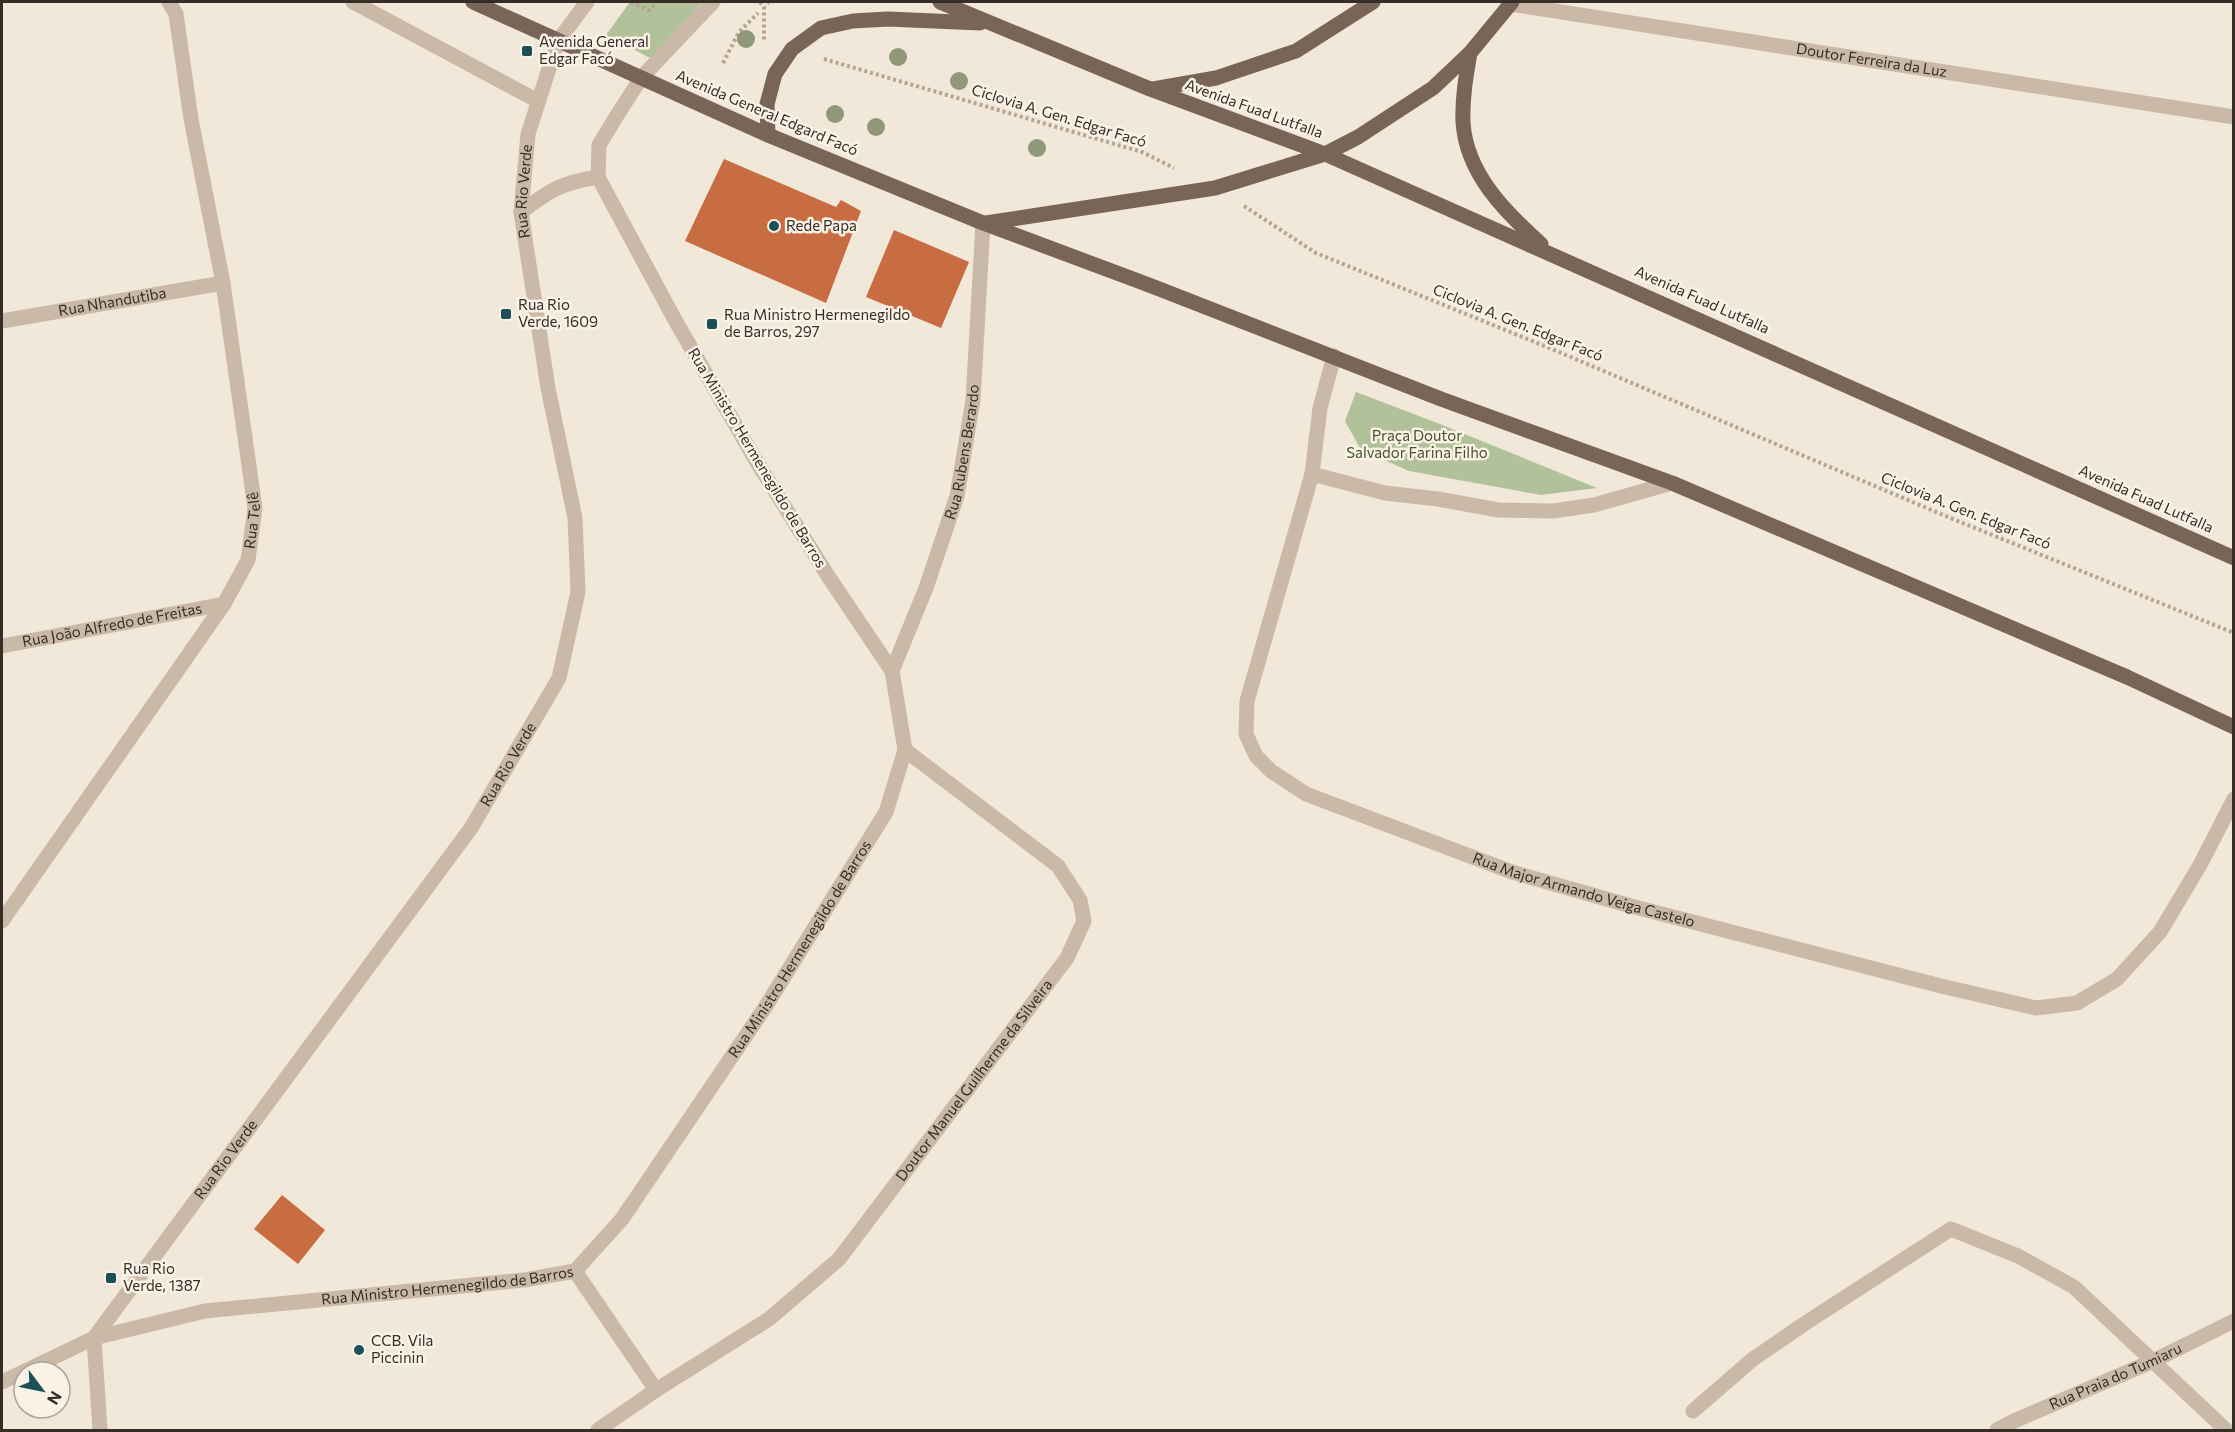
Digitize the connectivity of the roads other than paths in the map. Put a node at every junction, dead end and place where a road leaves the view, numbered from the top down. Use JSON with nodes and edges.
{"nodes":[{"id":1,"x":353,"y":2,"type":"edge"},
{"id":2,"x":473,"y":2,"type":"edge"},
{"id":3,"x":587,"y":2,"type":"edge"},
{"id":4,"x":713,"y":2,"type":"edge"},
{"id":5,"x":940,"y":2,"type":"edge"},
{"id":6,"x":1373,"y":2,"type":"edge"},
{"id":7,"x":1511,"y":3,"type":"edge"},
{"id":8,"x":172,"y":8,"type":"edge"},
{"id":9,"x":989,"y":23,"type":"junction"},
{"id":10,"x":558,"y":41,"type":"junction"},
{"id":11,"x":1470,"y":53,"type":"junction"},
{"id":12,"x":641,"y":78,"type":"junction"},
{"id":13,"x":1150,"y":89,"type":"junction"},
{"id":14,"x":538,"y":101,"type":"junction"},
{"id":15,"x":2234,"y":117,"type":"edge"},
{"id":16,"x":768,"y":135,"type":"junction"},
{"id":17,"x":1325,"y":154,"type":"junction"},
{"id":18,"x":598,"y":177,"type":"junction"},
{"id":19,"x":521,"y":212,"type":"junction"},
{"id":20,"x":983,"y":224,"type":"junction"},
{"id":21,"x":1552,"y":254,"type":"junction"},
{"id":22,"x":223,"y":283,"type":"junction"},
{"id":23,"x":2,"y":321,"type":"edge"},
{"id":24,"x":1334,"y":356,"type":"junction"},
{"id":25,"x":1312,"y":474,"type":"junction"},
{"id":26,"x":1672,"y":483,"type":"junction"},
{"id":27,"x":2234,"y":558,"type":"edge"},
{"id":28,"x":224,"y":604,"type":"junction"},
{"id":29,"x":2,"y":645,"type":"edge"},
{"id":30,"x":892,"y":671,"type":"junction"},
{"id":31,"x":2234,"y":728,"type":"edge"},
{"id":32,"x":905,"y":750,"type":"junction"},
{"id":33,"x":2234,"y":799,"type":"edge"},
{"id":34,"x":2,"y":921,"type":"edge"},
{"id":35,"x":575,"y":1271,"type":"junction"},
{"id":36,"x":2234,"y":1321,"type":"edge"},
{"id":37,"x":94,"y":1338,"type":"junction"},
{"id":38,"x":2153,"y":1361,"type":"junction"},
{"id":39,"x":2,"y":1382,"type":"edge"},
{"id":40,"x":656,"y":1390,"type":"junction"},
{"id":41,"x":1693,"y":1411,"type":"dead end"},
{"id":42,"x":100,"y":1431,"type":"edge"},
{"id":43,"x":598,"y":1431,"type":"edge"},
{"id":44,"x":1997,"y":1431,"type":"edge"},
{"id":45,"x":2226,"y":1431,"type":"edge"}],
"edges":[{"from":1,"to":14,"type":"street"},
{"from":2,"to":10,"type":"main road","name":"Avenida General Edgard Facó"},
{"from":3,"to":10,"type":"street","name":"Rua Rio Verde"},
{"from":4,"to":12,"type":"street"},
{"from":5,"to":9,"type":"main road"},
{"from":6,"to":13,"type":"main road"},
{"from":7,"to":11,"type":"main road"},
{"from":7,"to":15,"type":"street","name":"Doutor Ferreira da Luz"},
{"from":8,"to":22,"type":"street","name":"Rua Telê"},
{"from":9,"to":13,"type":"main road"},
{"from":9,"to":16,"type":"main road"},
{"from":10,"to":12,"type":"main road","name":"Avenida General Edgard Facó"},
{"from":10,"to":14,"type":"street","name":"Rua Rio Verde"},
{"from":11,"to":17,"type":"main road"},
{"from":11,"to":21,"type":"main road"},
{"from":12,"to":16,"type":"main road","name":"Avenida General Edgard Facó"},
{"from":12,"to":18,"type":"street"},
{"from":13,"to":17,"type":"main road","name":"Avenida Fuad Lutfalla"},
{"from":14,"to":19,"type":"street","name":"Rua Rio Verde"},
{"from":16,"to":20,"type":"main road","name":"Avenida General Edgard Facó"},
{"from":17,"to":20,"type":"main road"},
{"from":17,"to":21,"type":"main road","name":"Avenida Fuad Lutfalla"},
{"from":18,"to":19,"type":"street"},
{"from":18,"to":30,"type":"street","name":"Rua Ministro Hermenegildo de Barros"},
{"from":19,"to":37,"type":"street","name":"Rua Rio Verde"},
{"from":20,"to":24,"type":"main road"},
{"from":20,"to":30,"type":"street","name":"Rua Rubens Berardo"},
{"from":21,"to":27,"type":"main road","name":"Avenida Fuad Lutfalla"},
{"from":22,"to":23,"type":"street","name":"Rua Nhandutiba"},
{"from":22,"to":28,"type":"street","name":"Rua Telê"},
{"from":24,"to":25,"type":"street","name":"Rua Major Armando Veiga Castelo"},
{"from":24,"to":26,"type":"main road"},
{"from":25,"to":26,"type":"street"},
{"from":25,"to":33,"type":"street","name":"Rua Major Armando Veiga Castelo"},
{"from":26,"to":31,"type":"main road"},
{"from":28,"to":29,"type":"street","name":"Rua João Alfredo de Freitas"},
{"from":28,"to":34,"type":"street","name":"Rua Telê"},
{"from":30,"to":32,"type":"street","name":"Rua Ministro Hermenegildo de Barros"},
{"from":32,"to":35,"type":"street","name":"Rua Ministro Hermenegildo de Barros"},
{"from":32,"to":40,"type":"street","name":"Doutor Manuel Guilherme da Silveira"},
{"from":35,"to":37,"type":"street","name":"Rua Ministro Hermenegildo de Barros"},
{"from":35,"to":40,"type":"street"},
{"from":36,"to":38,"type":"street","name":"Rua Praia do Tumiaru"},
{"from":37,"to":39,"type":"street","name":"Rua Ministro Hermenegildo de Barros"},
{"from":37,"to":42,"type":"street"},
{"from":38,"to":41,"type":"street"},
{"from":38,"to":44,"type":"street","name":"Rua Praia do Tumiaru"},
{"from":38,"to":45,"type":"street"},
{"from":40,"to":43,"type":"street","name":"Doutor Manuel Guilherme da Silveira"}]}
